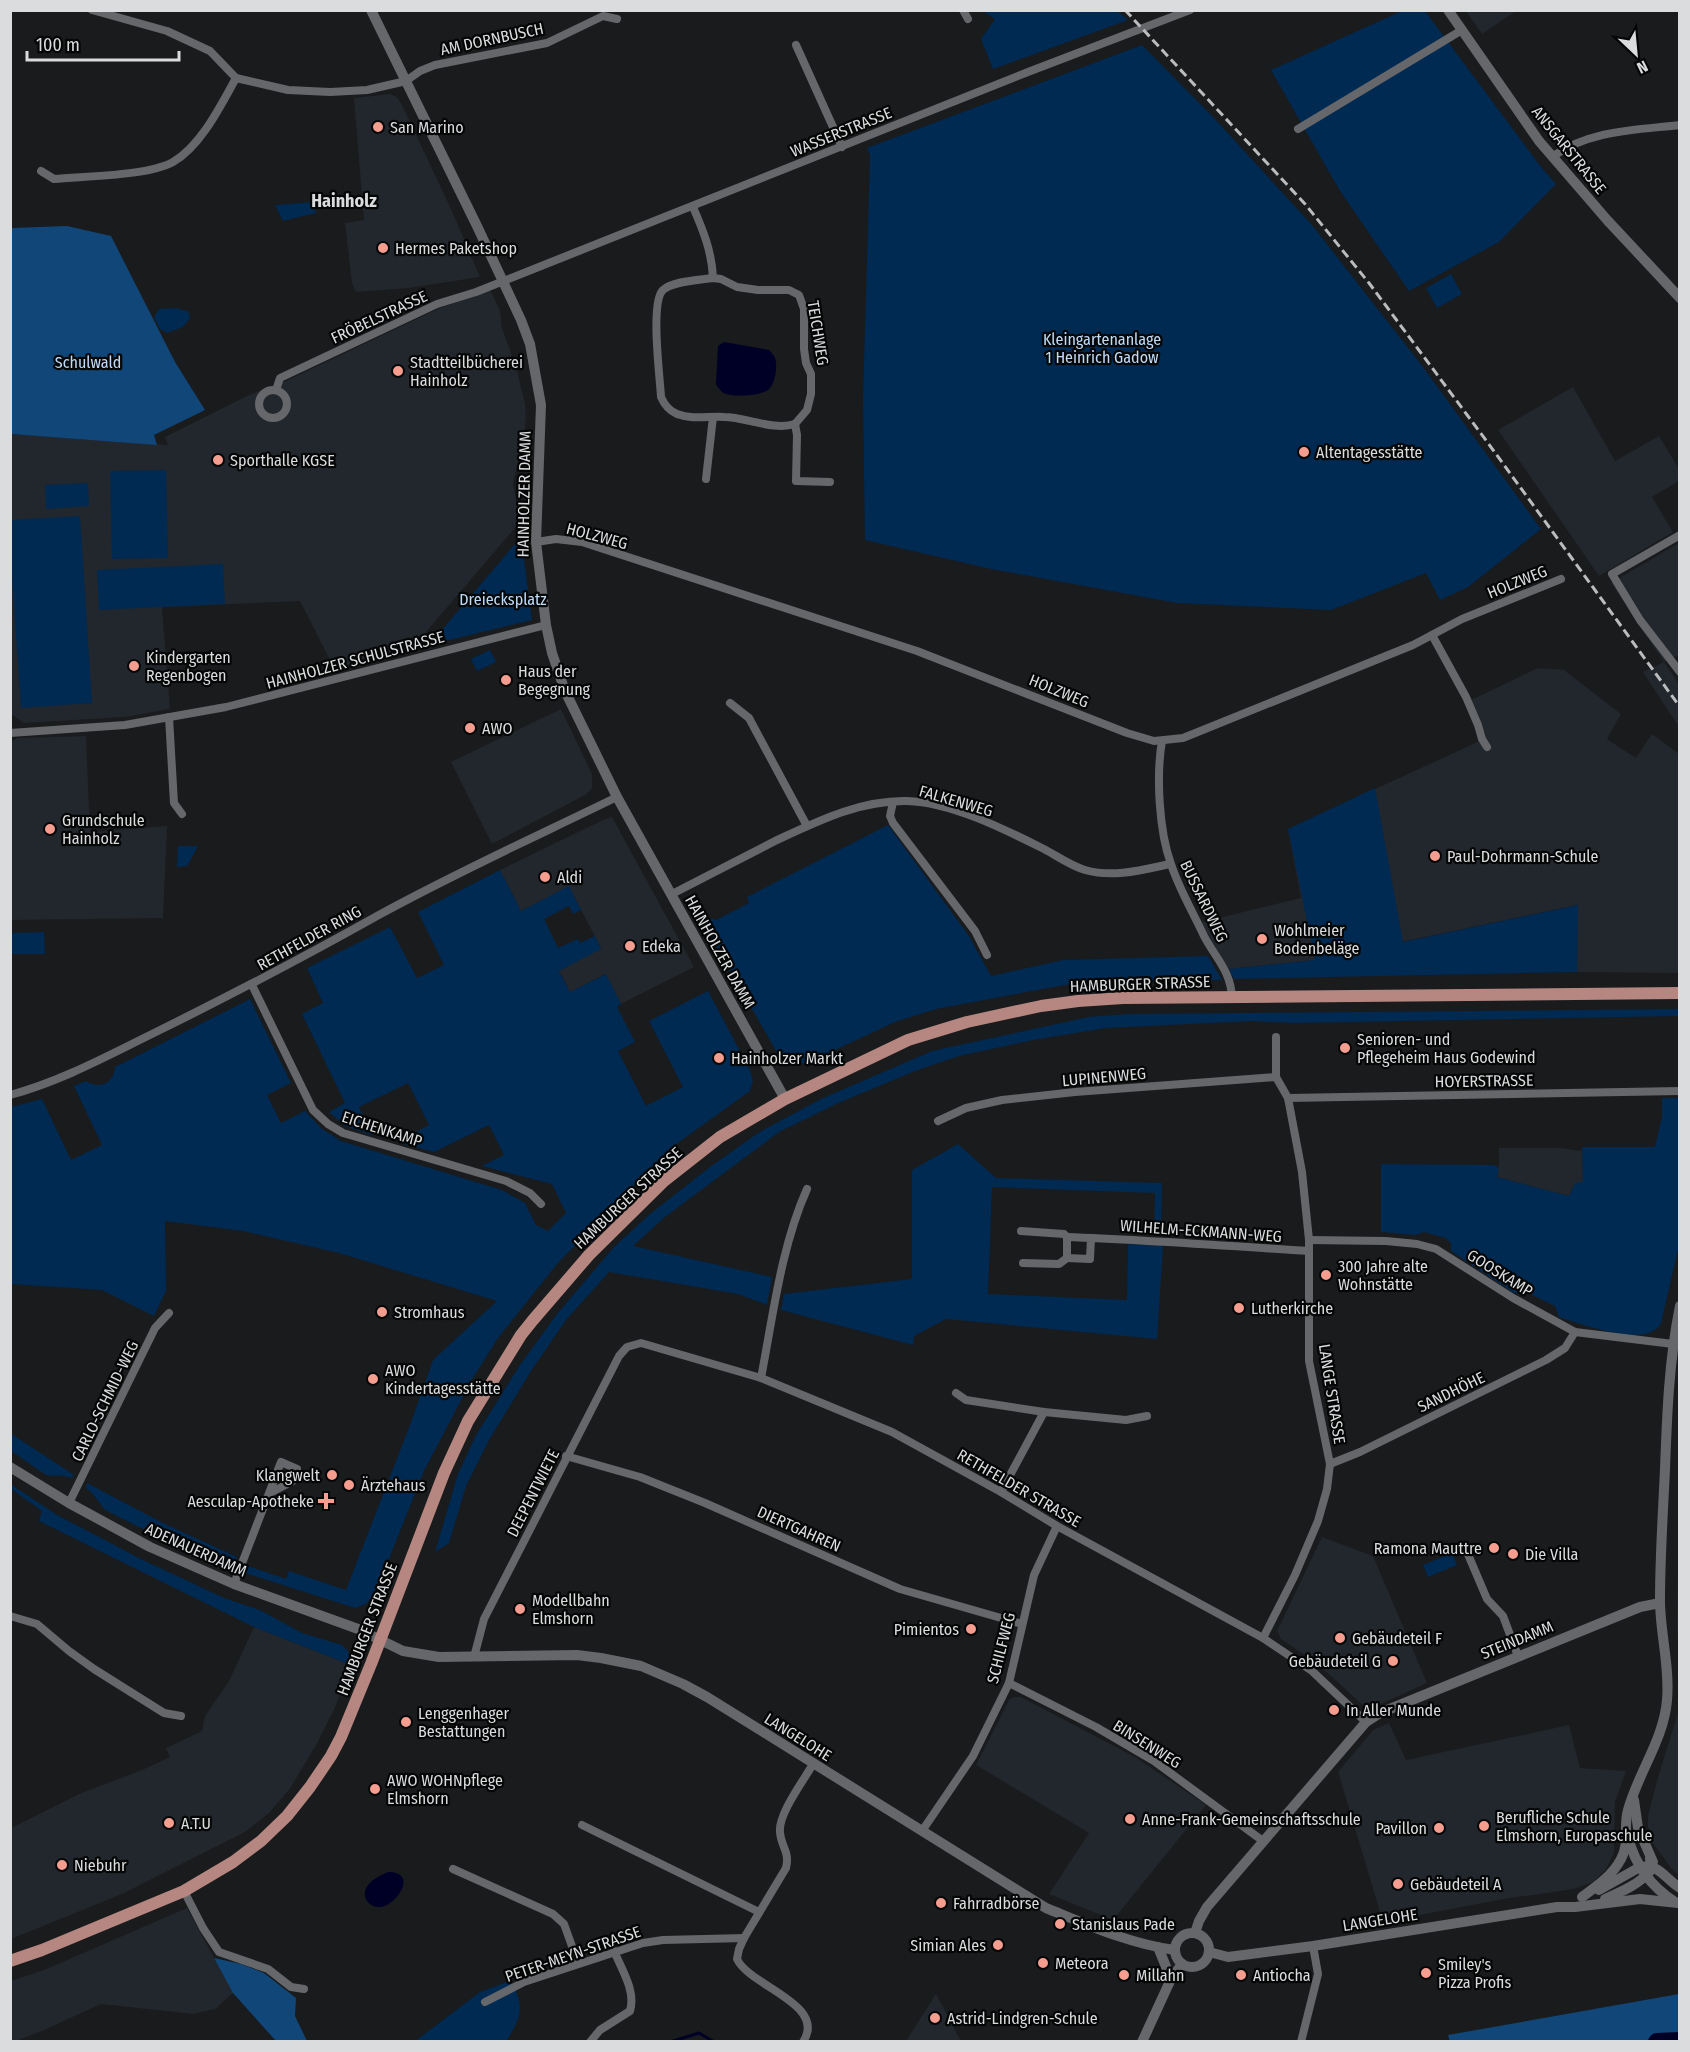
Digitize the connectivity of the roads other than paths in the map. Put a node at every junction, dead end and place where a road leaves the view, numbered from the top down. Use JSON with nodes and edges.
{"nodes":[{"id":1,"x":92,"y":10,"type":"edge"},
{"id":2,"x":371,"y":10,"type":"edge"},
{"id":3,"x":963,"y":10,"type":"edge"},
{"id":4,"x":1190,"y":10,"type":"edge"},
{"id":5,"x":1448,"y":10,"type":"edge"},
{"id":6,"x":968,"y":19,"type":"dead end"},
{"id":7,"x":617,"y":20,"type":"dead end"},
{"id":8,"x":1462,"y":30,"type":"junction"},
{"id":9,"x":796,"y":45,"type":"dead end"},
{"id":10,"x":236,"y":78,"type":"junction"},
{"id":11,"x":406,"y":81,"type":"junction"},
{"id":12,"x":1680,"y":125,"type":"edge"},
{"id":13,"x":1298,"y":129,"type":"dead end"},
{"id":14,"x":842,"y":147,"type":"junction"},
{"id":15,"x":1552,"y":157,"type":"junction"},
{"id":16,"x":42,"y":171,"type":"dead end"},
{"id":17,"x":693,"y":207,"type":"junction"},
{"id":18,"x":713,"y":278,"type":"junction"},
{"id":19,"x":503,"y":281,"type":"junction"},
{"id":20,"x":1680,"y":298,"type":"edge"},
{"id":21,"x":276,"y":390,"type":"dead end"},
{"id":22,"x":713,"y":417,"type":"junction"},
{"id":23,"x":795,"y":424,"type":"junction"},
{"id":24,"x":705,"y":479,"type":"dead end"},
{"id":25,"x":830,"y":482,"type":"dead end"},
{"id":26,"x":1680,"y":535,"type":"edge"},
{"id":27,"x":536,"y":542,"type":"junction"},
{"id":28,"x":1561,"y":579,"type":"dead end"},
{"id":29,"x":546,"y":625,"type":"junction"},
{"id":30,"x":1432,"y":635,"type":"junction"},
{"id":31,"x":1680,"y":672,"type":"edge"},
{"id":32,"x":730,"y":703,"type":"dead end"},
{"id":33,"x":169,"y":717,"type":"junction"},
{"id":34,"x":10,"y":733,"type":"edge"},
{"id":35,"x":1162,"y":741,"type":"junction"},
{"id":36,"x":1487,"y":747,"type":"dead end"},
{"id":37,"x":617,"y":797,"type":"junction"},
{"id":38,"x":893,"y":802,"type":"junction"},
{"id":39,"x":183,"y":814,"type":"dead end"},
{"id":40,"x":807,"y":826,"type":"junction"},
{"id":41,"x":1170,"y":864,"type":"junction"},
{"id":42,"x":672,"y":894,"type":"junction"},
{"id":43,"x":987,"y":955,"type":"dead end"},
{"id":44,"x":252,"y":985,"type":"junction"},
{"id":45,"x":1680,"y":993,"type":"edge"},
{"id":46,"x":1232,"y":998,"type":"junction"},
{"id":47,"x":1276,"y":1037,"type":"dead end"},
{"id":48,"x":1276,"y":1077,"type":"junction"},
{"id":49,"x":1680,"y":1091,"type":"edge"},
{"id":50,"x":10,"y":1095,"type":"edge"},
{"id":51,"x":1288,"y":1098,"type":"junction"},
{"id":52,"x":785,"y":1099,"type":"junction"},
{"id":53,"x":938,"y":1121,"type":"dead end"},
{"id":54,"x":807,"y":1189,"type":"dead end"},
{"id":55,"x":541,"y":1204,"type":"dead end"},
{"id":56,"x":1021,"y":1231,"type":"dead end"},
{"id":57,"x":1068,"y":1237,"type":"junction"},
{"id":58,"x":1091,"y":1238,"type":"junction"},
{"id":59,"x":1310,"y":1239,"type":"junction"},
{"id":60,"x":1309,"y":1251,"type":"junction"},
{"id":61,"x":1067,"y":1258,"type":"junction"},
{"id":62,"x":1023,"y":1263,"type":"dead end"},
{"id":63,"x":1680,"y":1306,"type":"edge"},
{"id":64,"x":169,"y":1313,"type":"dead end"},
{"id":65,"x":1575,"y":1332,"type":"junction"},
{"id":66,"x":1673,"y":1344,"type":"junction"},
{"id":67,"x":627,"y":1347,"type":"joint"},
{"id":68,"x":761,"y":1378,"type":"junction"},
{"id":69,"x":956,"y":1393,"type":"dead end"},
{"id":70,"x":1044,"y":1412,"type":"junction"},
{"id":71,"x":1147,"y":1416,"type":"dead end"},
{"id":72,"x":566,"y":1455,"type":"junction"},
{"id":73,"x":1330,"y":1464,"type":"junction"},
{"id":74,"x":10,"y":1467,"type":"edge"},
{"id":75,"x":1001,"y":1492,"type":"junction"},
{"id":76,"x":270,"y":1493,"type":"dead end"},
{"id":77,"x":69,"y":1503,"type":"junction"},
{"id":78,"x":1058,"y":1526,"type":"junction"},
{"id":79,"x":1467,"y":1552,"type":"dead end"},
{"id":80,"x":234,"y":1584,"type":"junction"},
{"id":81,"x":1660,"y":1603,"type":"junction"},
{"id":82,"x":10,"y":1616,"type":"edge"},
{"id":83,"x":1022,"y":1624,"type":"junction"},
{"id":84,"x":1263,"y":1638,"type":"junction"},
{"id":85,"x":380,"y":1639,"type":"junction"},
{"id":86,"x":1518,"y":1656,"type":"junction"},
{"id":87,"x":474,"y":1657,"type":"junction"},
{"id":88,"x":1009,"y":1683,"type":"junction"},
{"id":89,"x":181,"y":1716,"type":"dead end"},
{"id":90,"x":1366,"y":1722,"type":"junction"},
{"id":91,"x":813,"y":1764,"type":"junction"},
{"id":92,"x":1634,"y":1794,"type":"junction"},
{"id":93,"x":582,"y":1825,"type":"dead end"},
{"id":94,"x":922,"y":1831,"type":"junction"},
{"id":95,"x":1627,"y":1834,"type":"junction"},
{"id":96,"x":1263,"y":1841,"type":"junction"},
{"id":97,"x":1649,"y":1868,"type":"junction"},
{"id":98,"x":453,"y":1869,"type":"dead end"},
{"id":99,"x":1680,"y":1888,"type":"edge"},
{"id":100,"x":184,"y":1891,"type":"junction"},
{"id":101,"x":1587,"y":1901,"type":"junction"},
{"id":102,"x":1679,"y":1904,"type":"edge"},
{"id":103,"x":759,"y":1912,"type":"junction"},
{"id":104,"x":1195,"y":1933,"type":"junction"},
{"id":105,"x":744,"y":1938,"type":"junction"},
{"id":106,"x":1313,"y":1946,"type":"junction"},
{"id":107,"x":1158,"y":1947,"type":"junction"},
{"id":108,"x":1175,"y":1950,"type":"junction"},
{"id":109,"x":614,"y":1951,"type":"junction"},
{"id":110,"x":1209,"y":1952,"type":"junction"},
{"id":111,"x":10,"y":1961,"type":"edge"},
{"id":112,"x":578,"y":1963,"type":"junction"},
{"id":113,"x":1182,"y":1964,"type":"junction"},
{"id":114,"x":1171,"y":1979,"type":"junction"},
{"id":115,"x":304,"y":1989,"type":"dead end"},
{"id":116,"x":485,"y":2002,"type":"dead end"},
{"id":117,"x":590,"y":2042,"type":"edge"},
{"id":118,"x":803,"y":2042,"type":"edge"},
{"id":119,"x":1142,"y":2042,"type":"edge"},
{"id":120,"x":1301,"y":2042,"type":"edge"}],
"edges":[{"from":1,"to":10,"type":"street"},
{"from":2,"to":11,"type":"street","name":"HAINHOLZER DAMM"},
{"from":3,"to":6,"type":"street"},
{"from":4,"to":14,"type":"street","name":"WASSERSTRASSE"},
{"from":5,"to":8,"type":"street","name":"ANSGARSTRASSE"},
{"from":7,"to":11,"type":"street","name":"AM DORNBUSCH"},
{"from":8,"to":13,"type":"street"},
{"from":8,"to":15,"type":"street","name":"ANSGARSTRASSE"},
{"from":9,"to":14,"type":"street"},
{"from":10,"to":11,"type":"street","name":"AM DORNBUSCH"},
{"from":10,"to":16,"type":"street"},
{"from":11,"to":19,"type":"street","name":"HAINHOLZER DAMM"},
{"from":12,"to":15,"type":"street"},
{"from":14,"to":17,"type":"street","name":"WASSERSTRASSE"},
{"from":15,"to":20,"type":"street","name":"ANSGARSTRASSE"},
{"from":17,"to":18,"type":"street"},
{"from":17,"to":19,"type":"street","name":"WASSERSTRASSE"},
{"from":18,"to":22,"type":"street","name":"TEICHWEG"},
{"from":18,"to":23,"type":"street","name":"TEICHWEG"},
{"from":19,"to":21,"type":"street","name":"FRÖBELSTRASSE"},
{"from":19,"to":27,"type":"street","name":"HAINHOLZER DAMM"},
{"from":22,"to":23,"type":"street","name":"TEICHWEG"},
{"from":22,"to":24,"type":"street"},
{"from":23,"to":25,"type":"street"},
{"from":26,"to":31,"type":"street"},
{"from":27,"to":29,"type":"street","name":"HAINHOLZER DAMM"},
{"from":27,"to":35,"type":"street","name":"HOLZWEG"},
{"from":28,"to":30,"type":"street","name":"HOLZWEG"},
{"from":29,"to":33,"type":"street","name":"HAINHOLZER SCHULSTRASSE"},
{"from":29,"to":37,"type":"street","name":"HAINHOLZER DAMM"},
{"from":30,"to":35,"type":"street","name":"HOLZWEG"},
{"from":30,"to":36,"type":"street"},
{"from":32,"to":40,"type":"street"},
{"from":33,"to":34,"type":"street","name":"HAINHOLZER SCHULSTRASSE"},
{"from":33,"to":39,"type":"street"},
{"from":35,"to":41,"type":"street","name":"BUSSARDWEG"},
{"from":37,"to":42,"type":"street","name":"HAINHOLZER DAMM"},
{"from":37,"to":44,"type":"street","name":"RETHFELDER RING"},
{"from":38,"to":40,"type":"street","name":"FALKENWEG"},
{"from":38,"to":41,"type":"street","name":"FALKENWEG"},
{"from":38,"to":43,"type":"street"},
{"from":40,"to":42,"type":"street","name":"FALKENWEG"},
{"from":41,"to":46,"type":"street","name":"BUSSARDWEG"},
{"from":42,"to":52,"type":"street","name":"HAINHOLZER DAMM"},
{"from":44,"to":50,"type":"street","name":"RETHFELDER RING"},
{"from":44,"to":55,"type":"street","name":"EICHENKAMP"},
{"from":45,"to":46,"type":"main road","name":"HAMBURGER STRASSE"},
{"from":46,"to":52,"type":"main road","name":"HAMBURGER STRASSE"},
{"from":47,"to":48,"type":"street","name":"LANGE STRASSE"},
{"from":48,"to":51,"type":"street","name":"LANGE STRASSE"},
{"from":48,"to":53,"type":"street","name":"LUPINENWEG"},
{"from":49,"to":51,"type":"street","name":"HOYERSTRASSE"},
{"from":51,"to":59,"type":"street","name":"LANGE STRASSE"},
{"from":52,"to":85,"type":"main road","name":"HAMBURGER STRASSE"},
{"from":54,"to":68,"type":"street"},
{"from":56,"to":57,"type":"street","name":"WILHELM-ECKMANN-WEG"},
{"from":57,"to":58,"type":"street","name":"WILHELM-ECKMANN-WEG"},
{"from":57,"to":61,"type":"street"},
{"from":58,"to":60,"type":"street","name":"WILHELM-ECKMANN-WEG"},
{"from":58,"to":61,"type":"street"},
{"from":59,"to":60,"type":"street","name":"LANGE STRASSE"},
{"from":59,"to":65,"type":"street","name":"GOOSKAMP"},
{"from":60,"to":73,"type":"street","name":"LANGE STRASSE"},
{"from":61,"to":62,"type":"street"},
{"from":63,"to":66,"type":"street"},
{"from":64,"to":77,"type":"street","name":"CARLO-SCHMID-WEG"},
{"from":65,"to":66,"type":"street","name":"GOOSKAMP"},
{"from":65,"to":73,"type":"street","name":"SANDHÖHE"},
{"from":66,"to":81,"type":"street"},
{"from":67,"to":68,"type":"street","name":"RETHFELDER STRASSE"},
{"from":67,"to":72,"type":"street","name":"DEEPENTWIETE"},
{"from":68,"to":75,"type":"street","name":"RETHFELDER STRASSE"},
{"from":69,"to":70,"type":"street"},
{"from":70,"to":71,"type":"street"},
{"from":70,"to":75,"type":"street"},
{"from":72,"to":83,"type":"street","name":"DIERTGAHREN"},
{"from":72,"to":87,"type":"street","name":"DEEPENTWIETE"},
{"from":73,"to":84,"type":"street","name":"LANGE STRASSE"},
{"from":74,"to":77,"type":"street","name":"ADENAUERDAMM"},
{"from":75,"to":78,"type":"street","name":"RETHFELDER STRASSE"},
{"from":76,"to":80,"type":"street"},
{"from":77,"to":80,"type":"street","name":"ADENAUERDAMM"},
{"from":78,"to":83,"type":"street","name":"SCHILFWEG"},
{"from":78,"to":84,"type":"street","name":"RETHFELDER STRASSE"},
{"from":79,"to":86,"type":"street"},
{"from":80,"to":85,"type":"street","name":"ADENAUERDAMM"},
{"from":81,"to":86,"type":"street","name":"STEINDAMM"},
{"from":81,"to":92,"type":"street"},
{"from":82,"to":89,"type":"street"},
{"from":83,"to":88,"type":"street","name":"SCHILFWEG"},
{"from":84,"to":90,"type":"street","name":"RETHFELDER STRASSE"},
{"from":85,"to":87,"type":"street","name":"LANGELOHE"},
{"from":85,"to":100,"type":"main road","name":"HAMBURGER STRASSE"},
{"from":86,"to":90,"type":"street","name":"STEINDAMM"},
{"from":87,"to":91,"type":"street","name":"LANGELOHE"},
{"from":88,"to":94,"type":"street","name":"SCHILFWEG"},
{"from":88,"to":96,"type":"street","name":"BINSENWEG"},
{"from":90,"to":96,"type":"street","name":"STEINDAMM"},
{"from":91,"to":94,"type":"street","name":"LANGELOHE"},
{"from":91,"to":103,"type":"street"},
{"from":92,"to":95,"type":"street"},
{"from":92,"to":97,"type":"street"},
{"from":93,"to":103,"type":"street"},
{"from":94,"to":107,"type":"street","name":"LANGELOHE"},
{"from":95,"to":97,"type":"street"},
{"from":95,"to":101,"type":"street"},
{"from":96,"to":104,"type":"street","name":"STEINDAMM"},
{"from":97,"to":99,"type":"street"},
{"from":97,"to":101,"type":"street","name":"LANGELOHE"},
{"from":97,"to":102,"type":"street"},
{"from":98,"to":112,"type":"street"},
{"from":100,"to":111,"type":"main road","name":"HAMBURGER STRASSE"},
{"from":100,"to":115,"type":"street"},
{"from":101,"to":102,"type":"street","name":"LANGELOHE"},
{"from":101,"to":106,"type":"street","name":"LANGELOHE"},
{"from":103,"to":105,"type":"street"},
{"from":104,"to":108,"type":"street"},
{"from":104,"to":110,"type":"street"},
{"from":105,"to":109,"type":"street","name":"PETER-MEYN-STRASSE"},
{"from":105,"to":118,"type":"street"},
{"from":106,"to":110,"type":"street","name":"LANGELOHE"},
{"from":106,"to":120,"type":"street"},
{"from":107,"to":108,"type":"street","name":"LANGELOHE"},
{"from":107,"to":114,"type":"street"},
{"from":108,"to":113,"type":"street"},
{"from":109,"to":112,"type":"street","name":"PETER-MEYN-STRASSE"},
{"from":109,"to":117,"type":"street"},
{"from":110,"to":113,"type":"street"},
{"from":112,"to":116,"type":"street","name":"PETER-MEYN-STRASSE"},
{"from":113,"to":114,"type":"street"},
{"from":114,"to":119,"type":"street"}]}
